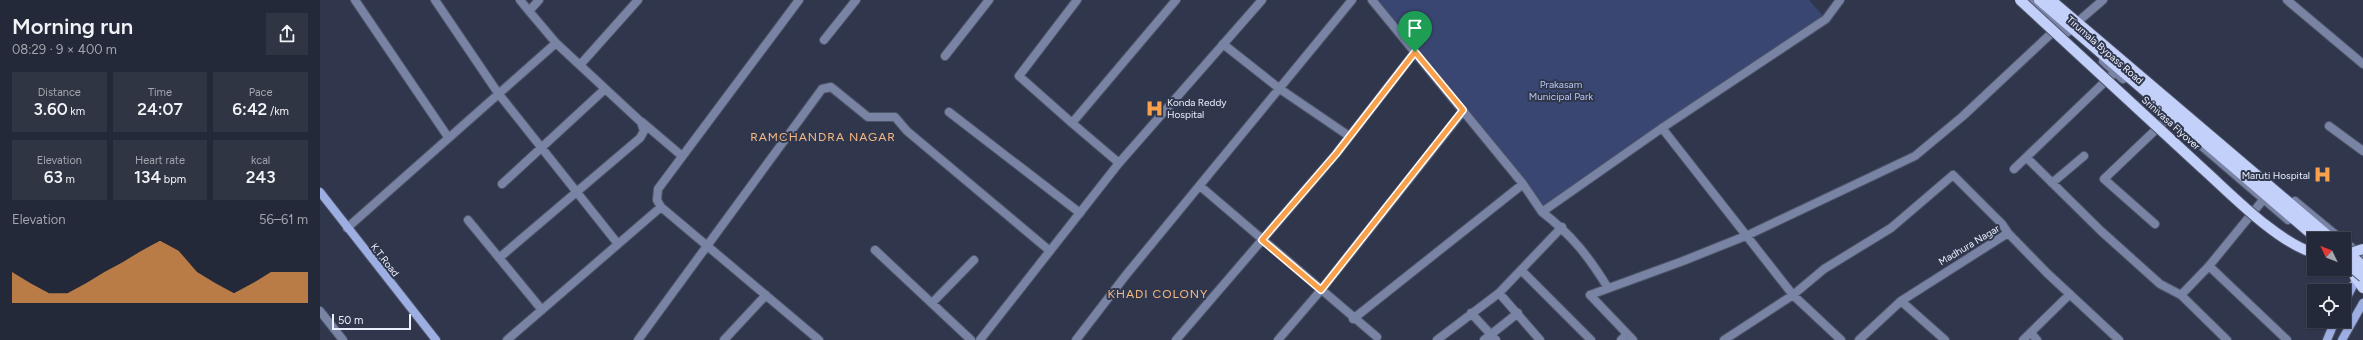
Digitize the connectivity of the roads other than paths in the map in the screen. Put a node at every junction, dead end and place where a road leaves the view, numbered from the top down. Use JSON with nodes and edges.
{"nodes":[{"id":1,"x":355,"y":0,"type":"edge"},
{"id":2,"x":435,"y":0,"type":"edge"},
{"id":3,"x":520,"y":0,"type":"edge"},
{"id":4,"x":540,"y":0,"type":"edge"},
{"id":5,"x":638,"y":0,"type":"edge"},
{"id":6,"x":799,"y":0,"type":"edge"},
{"id":7,"x":856,"y":0,"type":"edge"},
{"id":8,"x":989,"y":0,"type":"edge"},
{"id":9,"x":1077,"y":0,"type":"edge"},
{"id":10,"x":1176,"y":0,"type":"edge"},
{"id":11,"x":1262,"y":0,"type":"edge"},
{"id":12,"x":1352,"y":0,"type":"edge"},
{"id":13,"x":1372,"y":0,"type":"edge"},
{"id":14,"x":1840,"y":0,"type":"edge"},
{"id":15,"x":2020,"y":0,"type":"edge"},
{"id":16,"x":2029,"y":0,"type":"edge"},
{"id":17,"x":2039,"y":0,"type":"edge"},
{"id":18,"x":2051,"y":0,"type":"edge"},
{"id":19,"x":2059,"y":0,"type":"edge"},
{"id":20,"x":2103,"y":0,"type":"edge"},
{"id":21,"x":2287,"y":0,"type":"edge"},
{"id":22,"x":529,"y":11,"type":"junction"},
{"id":23,"x":2081,"y":19,"type":"junction"},
{"id":24,"x":2060,"y":25,"type":"junction"},
{"id":25,"x":824,"y":40,"type":"dead end"},
{"id":26,"x":556,"y":43,"type":"junction"},
{"id":27,"x":1223,"y":44,"type":"junction"},
{"id":28,"x":1415,"y":52,"type":"junction"},
{"id":29,"x":945,"y":56,"type":"dead end"},
{"id":30,"x":2363,"y":64,"type":"edge"},
{"id":31,"x":580,"y":65,"type":"junction"},
{"id":32,"x":2115,"y":72,"type":"junction"},
{"id":33,"x":606,"y":89,"type":"junction"},
{"id":34,"x":1280,"y":89,"type":"junction"},
{"id":35,"x":498,"y":93,"type":"junction"},
{"id":36,"x":1463,"y":110,"type":"junction"},
{"id":37,"x":949,"y":112,"type":"dead end"},
{"id":38,"x":2168,"y":118,"type":"junction"},
{"id":39,"x":641,"y":122,"type":"junction"},
{"id":40,"x":1072,"y":123,"type":"junction"},
{"id":41,"x":2329,"y":126,"type":"dead end"},
{"id":42,"x":1662,"y":128,"type":"junction"},
{"id":43,"x":1349,"y":136,"type":"junction"},
{"id":44,"x":448,"y":137,"type":"junction"},
{"id":45,"x":543,"y":148,"type":"junction"},
{"id":46,"x":2363,"y":151,"type":"edge"},
{"id":47,"x":682,"y":156,"type":"junction"},
{"id":48,"x":2084,"y":156,"type":"dead end"},
{"id":49,"x":2027,"y":158,"type":"junction"},
{"id":50,"x":1119,"y":163,"type":"junction"},
{"id":51,"x":2014,"y":169,"type":"dead end"},
{"id":52,"x":2052,"y":183,"type":"junction"},
{"id":53,"x":502,"y":184,"type":"dead end"},
{"id":54,"x":1523,"y":184,"type":"junction"},
{"id":55,"x":1200,"y":186,"type":"junction"},
{"id":56,"x":320,"y":192,"type":"edge"},
{"id":57,"x":577,"y":192,"type":"junction"},
{"id":58,"x":2263,"y":200,"type":"junction"},
{"id":59,"x":661,"y":207,"type":"junction"},
{"id":60,"x":1080,"y":212,"type":"junction"},
{"id":61,"x":1542,"y":212,"type":"junction"},
{"id":62,"x":468,"y":220,"type":"dead end"},
{"id":63,"x":2155,"y":224,"type":"dead end"},
{"id":64,"x":1562,"y":227,"type":"junction"},
{"id":65,"x":347,"y":228,"type":"junction"},
{"id":66,"x":2309,"y":232,"type":"edge"},
{"id":67,"x":2324,"y":232,"type":"edge"},
{"id":68,"x":2332,"y":232,"type":"edge"},
{"id":69,"x":2008,"y":233,"type":"junction"},
{"id":70,"x":1748,"y":235,"type":"junction"},
{"id":71,"x":2307,"y":235,"type":"edge"},
{"id":72,"x":1262,"y":240,"type":"junction"},
{"id":73,"x":618,"y":244,"type":"junction"},
{"id":74,"x":707,"y":244,"type":"junction"},
{"id":75,"x":2351,"y":247,"type":"edge"},
{"id":76,"x":2363,"y":249,"type":"edge"},
{"id":77,"x":875,"y":250,"type":"dead end"},
{"id":78,"x":1050,"y":251,"type":"junction"},
{"id":79,"x":2307,"y":251,"type":"edge"},
{"id":80,"x":2351,"y":253,"type":"edge"},
{"id":81,"x":2351,"y":256,"type":"edge"},
{"id":82,"x":2363,"y":257,"type":"edge"},
{"id":83,"x":499,"y":258,"type":"junction"},
{"id":84,"x":974,"y":260,"type":"dead end"},
{"id":85,"x":2363,"y":260,"type":"edge"},
{"id":86,"x":2209,"y":266,"type":"junction"},
{"id":87,"x":2363,"y":266,"type":"edge"},
{"id":88,"x":1521,"y":270,"type":"junction"},
{"id":89,"x":2351,"y":270,"type":"edge"},
{"id":90,"x":2351,"y":272,"type":"edge"},
{"id":91,"x":2359,"y":280,"type":"edge"},
{"id":92,"x":1608,"y":288,"type":"junction"},
{"id":93,"x":1321,"y":290,"type":"junction"},
{"id":94,"x":2351,"y":292,"type":"edge"},
{"id":95,"x":1499,"y":293,"type":"junction"},
{"id":96,"x":2070,"y":294,"type":"junction"},
{"id":97,"x":766,"y":295,"type":"junction"},
{"id":98,"x":1793,"y":295,"type":"junction"},
{"id":99,"x":2180,"y":295,"type":"junction"},
{"id":100,"x":1901,"y":301,"type":"junction"},
{"id":101,"x":932,"y":303,"type":"junction"},
{"id":102,"x":2363,"y":303,"type":"edge"},
{"id":103,"x":542,"y":310,"type":"junction"},
{"id":104,"x":320,"y":311,"type":"edge"},
{"id":105,"x":1471,"y":313,"type":"junction"},
{"id":106,"x":1518,"y":313,"type":"junction"},
{"id":107,"x":1352,"y":319,"type":"junction"},
{"id":108,"x":2332,"y":328,"type":"edge"},
{"id":109,"x":2031,"y":333,"type":"junction"},
{"id":110,"x":1376,"y":337,"type":"dead end"},
{"id":111,"x":1447,"y":337,"type":"edge"},
{"id":112,"x":1630,"y":337,"type":"edge"},
{"id":113,"x":1490,"y":338,"type":"edge"},
{"id":114,"x":984,"y":339,"type":"edge"},
{"id":115,"x":343,"y":340,"type":"edge"},
{"id":116,"x":436,"y":340,"type":"edge"},
{"id":117,"x":507,"y":340,"type":"edge"},
{"id":118,"x":638,"y":340,"type":"edge"},
{"id":119,"x":724,"y":340,"type":"edge"},
{"id":120,"x":819,"y":340,"type":"edge"},
{"id":121,"x":971,"y":340,"type":"edge"},
{"id":122,"x":1076,"y":340,"type":"edge"},
{"id":123,"x":1176,"y":340,"type":"edge"},
{"id":124,"x":1278,"y":340,"type":"edge"},
{"id":125,"x":1437,"y":340,"type":"edge"},
{"id":126,"x":1540,"y":340,"type":"edge"},
{"id":127,"x":1591,"y":340,"type":"edge"},
{"id":128,"x":1621,"y":340,"type":"edge"},
{"id":129,"x":1724,"y":340,"type":"edge"},
{"id":130,"x":1841,"y":340,"type":"edge"},
{"id":131,"x":1859,"y":340,"type":"edge"},
{"id":132,"x":1945,"y":340,"type":"edge"},
{"id":133,"x":2023,"y":340,"type":"edge"},
{"id":134,"x":2037,"y":340,"type":"edge"},
{"id":135,"x":2118,"y":340,"type":"edge"},
{"id":136,"x":2227,"y":340,"type":"edge"},
{"id":137,"x":2286,"y":340,"type":"edge"},
{"id":138,"x":2327,"y":340,"type":"edge"},
{"id":139,"x":2342,"y":340,"type":"edge"}],
"edges":[{"from":1,"to":44,"type":"street"},
{"from":2,"to":35,"type":"street"},
{"from":3,"to":22,"type":"street"},
{"from":4,"to":22,"type":"street"},
{"from":5,"to":31,"type":"street"},
{"from":6,"to":47,"type":"street"},
{"from":7,"to":25,"type":"street"},
{"from":8,"to":29,"type":"street"},
{"from":9,"to":40,"type":"street"},
{"from":10,"to":40,"type":"street"},
{"from":11,"to":27,"type":"street"},
{"from":12,"to":34,"type":"street"},
{"from":13,"to":28,"type":"street"},
{"from":14,"to":42,"type":"street"},
{"from":15,"to":79,"type":"main road","name":"Srinivasa Flyover","bridge":true},
{"from":16,"to":24,"type":"street","name":"Tirumala Bypass Road"},
{"from":17,"to":66,"type":"main road","name":"Srinivasa Flyover"},
{"from":18,"to":67,"type":"main road","name":"Srinivasa Flyover"},
{"from":19,"to":23,"type":"street","name":"Tirumala Bypass Road"},
{"from":20,"to":23,"type":"street"},
{"from":21,"to":30,"type":"street"},
{"from":22,"to":26,"type":"street"},
{"from":23,"to":68,"type":"street","name":"Tirumala Bypass Road"},
{"from":24,"to":32,"type":"street","name":"Tirumala Bypass Road"},
{"from":24,"to":70,"type":"street"},
{"from":26,"to":31,"type":"street"},
{"from":26,"to":35,"type":"street"},
{"from":27,"to":34,"type":"street"},
{"from":27,"to":50,"type":"street"},
{"from":28,"to":36,"type":"street"},
{"from":28,"to":43,"type":"street"},
{"from":31,"to":33,"type":"street"},
{"from":32,"to":38,"type":"street","name":"Tirumala Bypass Road"},
{"from":32,"to":49,"type":"street"},
{"from":33,"to":39,"type":"street"},
{"from":33,"to":45,"type":"street"},
{"from":34,"to":43,"type":"street"},
{"from":34,"to":55,"type":"street"},
{"from":35,"to":44,"type":"street"},
{"from":35,"to":45,"type":"street"},
{"from":36,"to":54,"type":"street"},
{"from":36,"to":93,"type":"street"},
{"from":37,"to":60,"type":"street"},
{"from":38,"to":58,"type":"street","name":"Tirumala Bypass Road"},
{"from":38,"to":63,"type":"street"},
{"from":39,"to":47,"type":"street"},
{"from":39,"to":57,"type":"street"},
{"from":40,"to":50,"type":"street"},
{"from":41,"to":46,"type":"street"},
{"from":42,"to":61,"type":"street"},
{"from":42,"to":70,"type":"street"},
{"from":43,"to":72,"type":"street"},
{"from":44,"to":65,"type":"street"},
{"from":45,"to":53,"type":"street"},
{"from":45,"to":57,"type":"street"},
{"from":47,"to":59,"type":"street"},
{"from":48,"to":52,"type":"street"},
{"from":49,"to":51,"type":"street"},
{"from":49,"to":52,"type":"street"},
{"from":50,"to":60,"type":"street"},
{"from":52,"to":99,"type":"street"},
{"from":54,"to":61,"type":"street"},
{"from":54,"to":107,"type":"street"},
{"from":55,"to":72,"type":"street"},
{"from":55,"to":122,"type":"street"},
{"from":56,"to":65,"type":"main road","name":"K.T.Road"},
{"from":57,"to":73,"type":"street"},
{"from":57,"to":83,"type":"street"},
{"from":58,"to":71,"type":"street","name":"Tirumala Bypass Road"},
{"from":58,"to":86,"type":"street"},
{"from":59,"to":73,"type":"street"},
{"from":59,"to":74,"type":"street"},
{"from":60,"to":78,"type":"street"},
{"from":61,"to":64,"type":"street"},
{"from":62,"to":83,"type":"street"},
{"from":64,"to":88,"type":"street"},
{"from":64,"to":92,"type":"street"},
{"from":65,"to":116,"type":"main road","name":"K.T.Road"},
{"from":69,"to":96,"type":"street","name":"Madhura Nagar"},
{"from":69,"to":98,"type":"street"},
{"from":69,"to":100,"type":"street","name":"Madhura Nagar"},
{"from":70,"to":92,"type":"street"},
{"from":70,"to":98,"type":"street"},
{"from":72,"to":93,"type":"street"},
{"from":72,"to":123,"type":"street"},
{"from":73,"to":103,"type":"street"},
{"from":74,"to":78,"type":"street"},
{"from":74,"to":97,"type":"street"},
{"from":74,"to":118,"type":"street"},
{"from":75,"to":82,"type":"street"},
{"from":76,"to":80,"type":"main road","bridge":true},
{"from":77,"to":101,"type":"street"},
{"from":78,"to":114,"type":"street"},
{"from":81,"to":87,"type":"main road","bridge":true},
{"from":83,"to":103,"type":"street"},
{"from":84,"to":101,"type":"street"},
{"from":85,"to":91,"type":"main road"},
{"from":86,"to":99,"type":"street"},
{"from":86,"to":137,"type":"street"},
{"from":88,"to":95,"type":"street"},
{"from":88,"to":127,"type":"street"},
{"from":89,"to":91,"type":"main road","bridge":true},
{"from":90,"to":91,"type":"street"},
{"from":91,"to":94,"type":"main road"},
{"from":92,"to":112,"type":"street"},
{"from":93,"to":107,"type":"street"},
{"from":93,"to":124,"type":"street"},
{"from":95,"to":105,"type":"street"},
{"from":95,"to":106,"type":"street"},
{"from":96,"to":109,"type":"street"},
{"from":96,"to":135,"type":"street","name":"Madhura Nagar"},
{"from":97,"to":119,"type":"street"},
{"from":97,"to":120,"type":"street"},
{"from":98,"to":129,"type":"street"},
{"from":98,"to":130,"type":"street"},
{"from":99,"to":136,"type":"street"},
{"from":100,"to":131,"type":"street","name":"Madhura Nagar"},
{"from":100,"to":132,"type":"street"},
{"from":101,"to":121,"type":"street"},
{"from":102,"to":139,"type":"main road"},
{"from":103,"to":117,"type":"street"},
{"from":104,"to":115,"type":"street"},
{"from":105,"to":111,"type":"street"},
{"from":105,"to":113,"type":"street"},
{"from":106,"to":113,"type":"street"},
{"from":106,"to":126,"type":"street"},
{"from":107,"to":110,"type":"street"},
{"from":108,"to":138,"type":"main road"},
{"from":109,"to":133,"type":"street"},
{"from":109,"to":134,"type":"street"},
{"from":111,"to":125,"type":"street"},
{"from":112,"to":128,"type":"street"}]}
